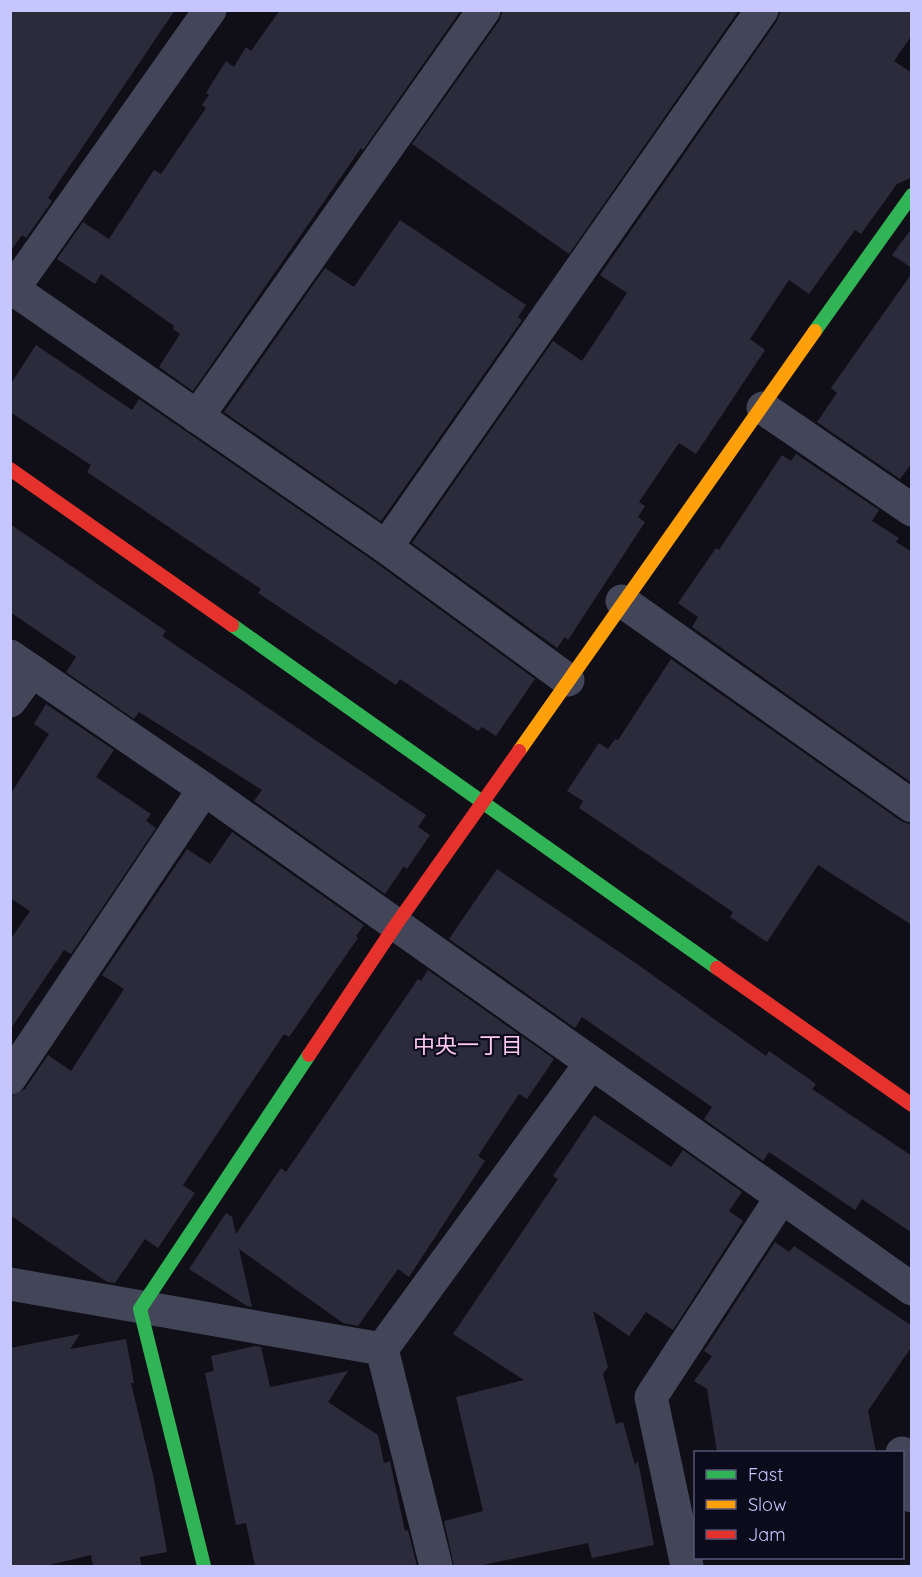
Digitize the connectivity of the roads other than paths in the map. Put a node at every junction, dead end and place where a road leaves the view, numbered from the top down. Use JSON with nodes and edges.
{"nodes":[{"id":1,"x":210,"y":10,"type":"edge"},
{"id":2,"x":484,"y":10,"type":"edge"},
{"id":3,"x":762,"y":10,"type":"edge"},
{"id":4,"x":912,"y":195,"type":"edge"},
{"id":5,"x":12,"y":288,"type":"edge"},
{"id":6,"x":763,"y":408,"type":"junction"},
{"id":7,"x":197,"y":417,"type":"junction"},
{"id":8,"x":10,"y":469,"type":"edge"},
{"id":9,"x":912,"y":510,"type":"edge"},
{"id":10,"x":386,"y":547,"type":"junction"},
{"id":11,"x":622,"y":602,"type":"junction"},
{"id":12,"x":21,"y":664,"type":"edge"},
{"id":13,"x":568,"y":680,"type":"junction"},
{"id":14,"x":10,"y":701,"type":"edge"},
{"id":15,"x":204,"y":789,"type":"junction"},
{"id":16,"x":483,"y":802,"type":"junction"},
{"id":17,"x":912,"y":806,"type":"edge"},
{"id":18,"x":395,"y":926,"type":"junction"},
{"id":19,"x":591,"y":1063,"type":"junction"},
{"id":20,"x":10,"y":1078,"type":"edge"},
{"id":21,"x":912,"y":1105,"type":"edge"},
{"id":22,"x":781,"y":1198,"type":"junction"},
{"id":23,"x":10,"y":1284,"type":"edge"},
{"id":24,"x":912,"y":1289,"type":"edge"},
{"id":25,"x":140,"y":1309,"type":"junction"},
{"id":26,"x":382,"y":1349,"type":"junction"},
{"id":27,"x":912,"y":1427,"type":"edge"},
{"id":28,"x":902,"y":1451,"type":"edge"},
{"id":29,"x":904,"y":1462,"type":"edge"},
{"id":30,"x":912,"y":1496,"type":"edge"},
{"id":31,"x":204,"y":1566,"type":"edge"},
{"id":32,"x":436,"y":1566,"type":"edge"},
{"id":33,"x":687,"y":1566,"type":"edge"}],
"edges":[{"from":1,"to":5,"type":"street"},
{"from":2,"to":7,"type":"street"},
{"from":3,"to":10,"type":"street"},
{"from":4,"to":6,"type":"street"},
{"from":5,"to":7,"type":"street"},
{"from":6,"to":9,"type":"street"},
{"from":6,"to":11,"type":"street"},
{"from":7,"to":10,"type":"street"},
{"from":8,"to":16,"type":"street"},
{"from":10,"to":13,"type":"street"},
{"from":11,"to":13,"type":"street"},
{"from":11,"to":17,"type":"street"},
{"from":12,"to":14,"type":"street"},
{"from":12,"to":15,"type":"street"},
{"from":13,"to":16,"type":"street"},
{"from":15,"to":18,"type":"street"},
{"from":15,"to":20,"type":"street"},
{"from":16,"to":18,"type":"street"},
{"from":16,"to":21,"type":"street"},
{"from":18,"to":19,"type":"street"},
{"from":18,"to":25,"type":"street"},
{"from":19,"to":22,"type":"street"},
{"from":19,"to":26,"type":"street"},
{"from":22,"to":24,"type":"street"},
{"from":22,"to":33,"type":"street"},
{"from":23,"to":25,"type":"street"},
{"from":25,"to":26,"type":"street"},
{"from":25,"to":31,"type":"street"},
{"from":26,"to":32,"type":"street"},
{"from":27,"to":28,"type":"street"},
{"from":29,"to":30,"type":"street"}]}
